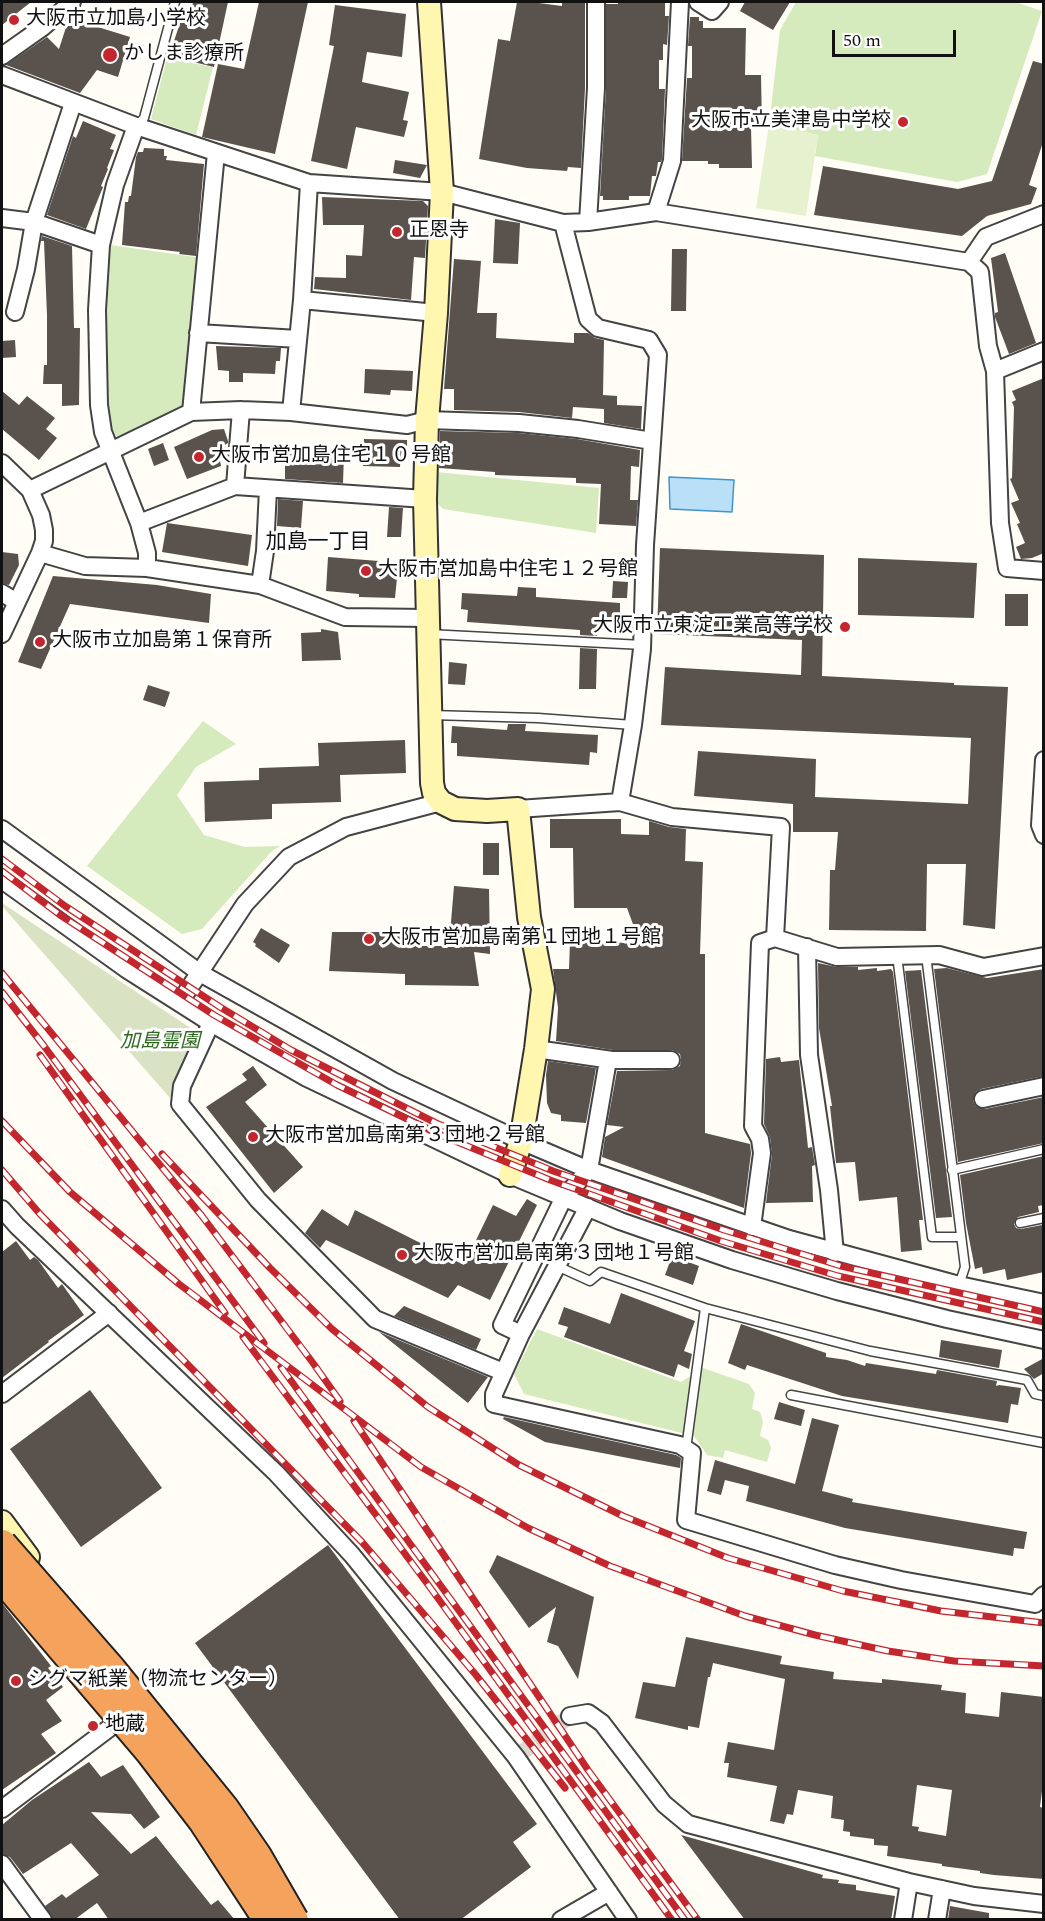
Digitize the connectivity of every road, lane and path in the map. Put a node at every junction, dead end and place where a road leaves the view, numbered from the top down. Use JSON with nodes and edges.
{"nodes":[{"id":1,"x":72,"y":2,"type":"edge"},
{"id":2,"x":175,"y":2,"type":"edge"},
{"id":3,"x":429,"y":2,"type":"edge"},
{"id":4,"x":596,"y":2,"type":"edge"},
{"id":5,"x":680,"y":2,"type":"edge"},
{"id":6,"x":698,"y":2,"type":"edge"},
{"id":7,"x":720,"y":2,"type":"edge"},
{"id":8,"x":2,"y":56,"type":"edge"},
{"id":9,"x":2,"y":75,"type":"edge"},
{"id":10,"x":73,"y":103,"type":"junction"},
{"id":11,"x":136,"y":126,"type":"junction"},
{"id":12,"x":216,"y":153,"type":"junction"},
{"id":13,"x":309,"y":183,"type":"junction"},
{"id":14,"x":442,"y":192,"type":"junction"},
{"id":15,"x":656,"y":212,"type":"junction"},
{"id":16,"x":1044,"y":214,"type":"edge"},
{"id":17,"x":2,"y":218,"type":"edge"},
{"id":18,"x":34,"y":222,"type":"junction"},
{"id":19,"x":588,"y":222,"type":"junction"},
{"id":20,"x":562,"y":223,"type":"junction"},
{"id":21,"x":101,"y":245,"type":"junction"},
{"id":22,"x":969,"y":262,"type":"junction"},
{"id":23,"x":302,"y":300,"type":"junction"},
{"id":24,"x":15,"y":312,"type":"dead end"},
{"id":25,"x":436,"y":313,"type":"junction"},
{"id":26,"x":198,"y":333,"type":"junction"},
{"id":27,"x":298,"y":339,"type":"junction"},
{"id":28,"x":1044,"y":351,"type":"edge"},
{"id":29,"x":995,"y":371,"type":"junction"},
{"id":30,"x":241,"y":410,"type":"junction"},
{"id":31,"x":191,"y":412,"type":"junction"},
{"id":32,"x":291,"y":412,"type":"junction"},
{"id":33,"x":427,"y":420,"type":"junction"},
{"id":34,"x":652,"y":441,"type":"junction"},
{"id":35,"x":109,"y":453,"type":"junction"},
{"id":36,"x":2,"y":463,"type":"edge"},
{"id":37,"x":235,"y":486,"type":"junction"},
{"id":38,"x":268,"y":489,"type":"junction"},
{"id":39,"x":30,"y":490,"type":"junction"},
{"id":40,"x":425,"y":499,"type":"junction"},
{"id":41,"x":139,"y":523,"type":"junction"},
{"id":42,"x":40,"y":553,"type":"junction"},
{"id":43,"x":147,"y":568,"type":"junction"},
{"id":44,"x":1044,"y":571,"type":"edge"},
{"id":45,"x":260,"y":585,"type":"junction"},
{"id":46,"x":2,"y":593,"type":"edge"},
{"id":47,"x":17,"y":602,"type":"junction"},
{"id":48,"x":428,"y":626,"type":"junction"},
{"id":49,"x":2,"y":634,"type":"edge"},
{"id":50,"x":643,"y":645,"type":"junction"},
{"id":51,"x":430,"y":715,"type":"junction"},
{"id":52,"x":633,"y":725,"type":"junction"},
{"id":53,"x":1044,"y":760,"type":"edge"},
{"id":54,"x":441,"y":802,"type":"junction"},
{"id":55,"x":620,"y":802,"type":"junction"},
{"id":56,"x":518,"y":809,"type":"junction"},
{"id":57,"x":1042,"y":828,"type":"edge"},
{"id":58,"x":2,"y":829,"type":"edge"},
{"id":59,"x":2,"y":880,"type":"edge"},
{"id":60,"x":775,"y":938,"type":"junction"},
{"id":61,"x":807,"y":947,"type":"junction"},
{"id":62,"x":926,"y":954,"type":"junction"},
{"id":63,"x":897,"y":955,"type":"junction"},
{"id":64,"x":1044,"y":956,"type":"edge"},
{"id":65,"x":200,"y":973,"type":"junction"},
{"id":66,"x":180,"y":1002,"type":"junction"},
{"id":67,"x":211,"y":1023,"type":"junction"},
{"id":68,"x":536,"y":1049,"type":"junction"},
{"id":69,"x":608,"y":1060,"type":"junction"},
{"id":70,"x":671,"y":1060,"type":"dead end"},
{"id":71,"x":1044,"y":1086,"type":"edge"},
{"id":72,"x":983,"y":1099,"type":"dead end"},
{"id":73,"x":521,"y":1141,"type":"junction"},
{"id":74,"x":1044,"y":1149,"type":"edge"},
{"id":75,"x":589,"y":1170,"type":"junction"},
{"id":76,"x":952,"y":1170,"type":"junction"},
{"id":77,"x":510,"y":1175,"type":"junction"},
{"id":78,"x":564,"y":1197,"type":"junction"},
{"id":79,"x":588,"y":1207,"type":"junction"},
{"id":80,"x":2,"y":1209,"type":"edge"},
{"id":81,"x":1044,"y":1218,"type":"edge"},
{"id":82,"x":1020,"y":1223,"type":"dead end"},
{"id":83,"x":752,"y":1227,"type":"junction"},
{"id":84,"x":961,"y":1237,"type":"junction"},
{"id":85,"x":835,"y":1253,"type":"junction"},
{"id":86,"x":533,"y":1262,"type":"junction"},
{"id":87,"x":556,"y":1269,"type":"junction"},
{"id":88,"x":959,"y":1285,"type":"junction"},
{"id":89,"x":1044,"y":1294,"type":"edge"},
{"id":90,"x":1019,"y":1299,"type":"junction"},
{"id":91,"x":1044,"y":1303,"type":"edge"},
{"id":92,"x":705,"y":1308,"type":"junction"},
{"id":93,"x":109,"y":1313,"type":"junction"},
{"id":94,"x":521,"y":1334,"type":"junction"},
{"id":95,"x":1044,"y":1340,"type":"edge"},
{"id":96,"x":503,"y":1372,"type":"junction"},
{"id":97,"x":2,"y":1394,"type":"edge"},
{"id":98,"x":791,"y":1395,"type":"dead end"},
{"id":99,"x":1044,"y":1396,"type":"edge"},
{"id":100,"x":1044,"y":1443,"type":"edge"},
{"id":101,"x":686,"y":1449,"type":"junction"},
{"id":102,"x":2,"y":1522,"type":"edge"},
{"id":103,"x":2,"y":1544,"type":"edge"},
{"id":104,"x":2,"y":1578,"type":"edge"},
{"id":105,"x":1044,"y":1594,"type":"edge"},
{"id":106,"x":139,"y":1706,"type":"junction"},
{"id":107,"x":570,"y":1716,"type":"dead end"},
{"id":108,"x":2,"y":1809,"type":"edge"},
{"id":109,"x":2,"y":1864,"type":"edge"},
{"id":110,"x":909,"y":1882,"type":"junction"},
{"id":111,"x":942,"y":1889,"type":"junction"},
{"id":112,"x":609,"y":1892,"type":"junction"},
{"id":113,"x":1044,"y":1904,"type":"edge"},
{"id":114,"x":43,"y":1920,"type":"edge"},
{"id":115,"x":267,"y":1920,"type":"edge"},
{"id":116,"x":294,"y":1920,"type":"edge"},
{"id":117,"x":299,"y":1920,"type":"edge"},
{"id":118,"x":561,"y":1920,"type":"edge"},
{"id":119,"x":628,"y":1920,"type":"edge"},
{"id":120,"x":903,"y":1920,"type":"edge"},
{"id":121,"x":937,"y":1920,"type":"edge"}],
"edges":[{"from":1,"to":8,"type":"street"},
{"from":2,"to":11,"type":"lane"},
{"from":3,"to":14,"type":"street"},
{"from":4,"to":19,"type":"street"},
{"from":5,"to":15,"type":"street"},
{"from":6,"to":7,"type":"street"},
{"from":9,"to":10,"type":"street"},
{"from":10,"to":11,"type":"street"},
{"from":10,"to":18,"type":"street"},
{"from":11,"to":12,"type":"street"},
{"from":11,"to":21,"type":"street"},
{"from":12,"to":13,"type":"street"},
{"from":12,"to":26,"type":"street"},
{"from":13,"to":14,"type":"street"},
{"from":13,"to":23,"type":"street"},
{"from":14,"to":20,"type":"street"},
{"from":14,"to":25,"type":"street"},
{"from":15,"to":19,"type":"street"},
{"from":15,"to":22,"type":"street"},
{"from":16,"to":22,"type":"street"},
{"from":17,"to":18,"type":"street"},
{"from":18,"to":21,"type":"street"},
{"from":18,"to":24,"type":"street"},
{"from":19,"to":20,"type":"street"},
{"from":20,"to":34,"type":"street"},
{"from":21,"to":35,"type":"street"},
{"from":22,"to":29,"type":"street"},
{"from":23,"to":25,"type":"street"},
{"from":23,"to":27,"type":"street"},
{"from":25,"to":33,"type":"street"},
{"from":26,"to":27,"type":"street"},
{"from":26,"to":31,"type":"street"},
{"from":27,"to":32,"type":"street"},
{"from":28,"to":29,"type":"street"},
{"from":29,"to":44,"type":"street"},
{"from":30,"to":31,"type":"street"},
{"from":30,"to":32,"type":"street"},
{"from":30,"to":37,"type":"street"},
{"from":31,"to":35,"type":"street"},
{"from":32,"to":33,"type":"street"},
{"from":33,"to":34,"type":"street"},
{"from":33,"to":40,"type":"street"},
{"from":34,"to":50,"type":"street"},
{"from":35,"to":39,"type":"street"},
{"from":35,"to":41,"type":"street"},
{"from":36,"to":39,"type":"street"},
{"from":37,"to":38,"type":"street"},
{"from":37,"to":41,"type":"street"},
{"from":38,"to":40,"type":"street"},
{"from":38,"to":45,"type":"street"},
{"from":39,"to":42,"type":"street"},
{"from":40,"to":48,"type":"street"},
{"from":41,"to":43,"type":"street"},
{"from":42,"to":43,"type":"street"},
{"from":42,"to":47,"type":"street"},
{"from":43,"to":45,"type":"street"},
{"from":45,"to":48,"type":"street"},
{"from":46,"to":47,"type":"street"},
{"from":47,"to":49,"type":"street"},
{"from":48,"to":50,"type":"lane"},
{"from":48,"to":51,"type":"street"},
{"from":50,"to":52,"type":"street"},
{"from":51,"to":52,"type":"lane"},
{"from":51,"to":54,"type":"street"},
{"from":52,"to":55,"type":"street"},
{"from":53,"to":57,"type":"street"},
{"from":54,"to":56,"type":"street"},
{"from":54,"to":65,"type":"street"},
{"from":55,"to":56,"type":"street"},
{"from":55,"to":60,"type":"street"},
{"from":56,"to":68,"type":"street"},
{"from":58,"to":65,"type":"street"},
{"from":59,"to":66,"type":"street"},
{"from":60,"to":61,"type":"street"},
{"from":60,"to":83,"type":"street"},
{"from":61,"to":63,"type":"street"},
{"from":61,"to":85,"type":"street"},
{"from":62,"to":63,"type":"street"},
{"from":62,"to":64,"type":"street"},
{"from":62,"to":76,"type":"lane"},
{"from":63,"to":84,"type":"lane"},
{"from":65,"to":66,"type":"street"},
{"from":65,"to":73,"type":"street"},
{"from":66,"to":67,"type":"street"},
{"from":67,"to":77,"type":"street"},
{"from":67,"to":96,"type":"street"},
{"from":68,"to":69,"type":"street"},
{"from":68,"to":73,"type":"street"},
{"from":69,"to":70,"type":"street"},
{"from":69,"to":75,"type":"street"},
{"from":71,"to":72,"type":"street"},
{"from":73,"to":75,"type":"street"},
{"from":73,"to":77,"type":"street"},
{"from":74,"to":76,"type":"lane"},
{"from":75,"to":78,"type":"street"},
{"from":75,"to":83,"type":"street"},
{"from":76,"to":84,"type":"lane"},
{"from":77,"to":78,"type":"street"},
{"from":78,"to":79,"type":"street"},
{"from":78,"to":86,"type":"street"},
{"from":79,"to":87,"type":"street"},
{"from":79,"to":95,"type":"street"},
{"from":80,"to":93,"type":"street"},
{"from":81,"to":82,"type":"lane"},
{"from":83,"to":85,"type":"street"},
{"from":84,"to":88,"type":"lane"},
{"from":85,"to":88,"type":"street"},
{"from":86,"to":87,"type":"street"},
{"from":86,"to":94,"type":"street"},
{"from":87,"to":92,"type":"lane"},
{"from":87,"to":94,"type":"street"},
{"from":88,"to":90,"type":"street"},
{"from":89,"to":90,"type":"street"},
{"from":90,"to":91,"type":"street"},
{"from":92,"to":99,"type":"lane"},
{"from":92,"to":101,"type":"lane"},
{"from":93,"to":97,"type":"street"},
{"from":93,"to":112,"type":"street"},
{"from":94,"to":96,"type":"street"},
{"from":96,"to":101,"type":"street"},
{"from":98,"to":100,"type":"lane"},
{"from":101,"to":105,"type":"street"},
{"from":102,"to":106,"type":"street"},
{"from":103,"to":116,"type":"highway","bridge":true},
{"from":104,"to":115,"type":"highway","bridge":true},
{"from":106,"to":108,"type":"street"},
{"from":106,"to":117,"type":"street"},
{"from":107,"to":110,"type":"street"},
{"from":109,"to":114,"type":"street"},
{"from":110,"to":111,"type":"street"},
{"from":110,"to":120,"type":"street"},
{"from":111,"to":113,"type":"street"},
{"from":111,"to":121,"type":"street"},
{"from":112,"to":118,"type":"street"},
{"from":112,"to":119,"type":"street"}]}
